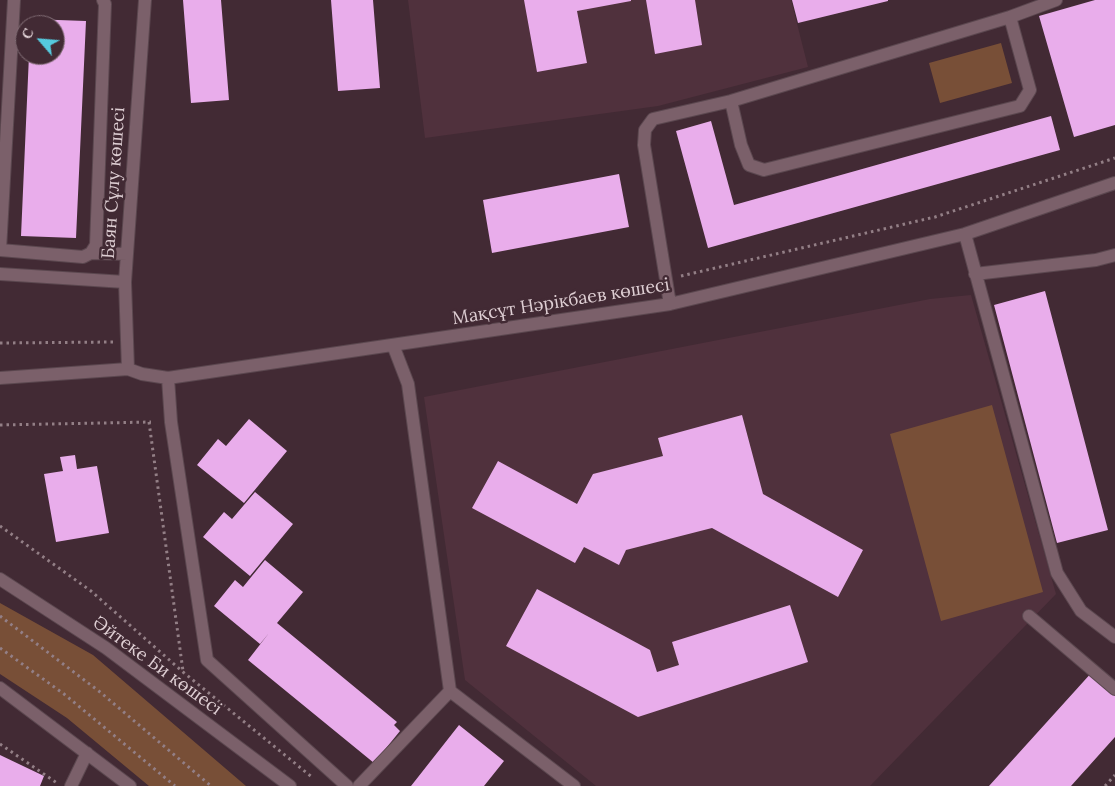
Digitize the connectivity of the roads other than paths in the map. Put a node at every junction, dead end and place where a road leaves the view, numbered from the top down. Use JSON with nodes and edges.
{"nodes":[{"id":1,"x":14,"y":0,"type":"edge"},
{"id":2,"x":103,"y":0,"type":"edge"},
{"id":3,"x":145,"y":0,"type":"edge"},
{"id":4,"x":1056,"y":0,"type":"edge"},
{"id":5,"x":1010,"y":17,"type":"junction"},
{"id":6,"x":731,"y":101,"type":"junction"},
{"id":7,"x":1115,"y":183,"type":"edge"},
{"id":8,"x":965,"y":234,"type":"junction"},
{"id":9,"x":0,"y":250,"type":"edge"},
{"id":10,"x":91,"y":253,"type":"junction"},
{"id":11,"x":127,"y":254,"type":"junction"},
{"id":12,"x":1115,"y":255,"type":"edge"},
{"id":13,"x":0,"y":274,"type":"edge"},
{"id":14,"x":975,"y":274,"type":"junction"},
{"id":15,"x":125,"y":282,"type":"junction"},
{"id":16,"x":670,"y":304,"type":"junction"},
{"id":17,"x":393,"y":345,"type":"junction"},
{"id":18,"x":128,"y":369,"type":"junction"},
{"id":19,"x":0,"y":378,"type":"edge"},
{"id":20,"x":168,"y":378,"type":"junction"},
{"id":21,"x":0,"y":579,"type":"edge"},
{"id":22,"x":1029,"y":616,"type":"dead end"},
{"id":23,"x":1115,"y":637,"type":"edge"},
{"id":24,"x":0,"y":688,"type":"edge"},
{"id":25,"x":1115,"y":690,"type":"edge"},
{"id":26,"x":450,"y":691,"type":"junction"},
{"id":27,"x":87,"y":753,"type":"junction"},
{"id":28,"x":71,"y":786,"type":"edge"},
{"id":29,"x":130,"y":786,"type":"edge"},
{"id":30,"x":290,"y":786,"type":"edge"},
{"id":31,"x":347,"y":786,"type":"edge"},
{"id":32,"x":359,"y":786,"type":"edge"},
{"id":33,"x":574,"y":786,"type":"edge"}],
"edges":[{"from":1,"to":9,"type":"street"},
{"from":2,"to":10,"type":"street"},
{"from":3,"to":11,"type":"street","name":"Баян Сұлу көшесі"},
{"from":4,"to":5,"type":"street"},
{"from":5,"to":6,"type":"street"},
{"from":5,"to":6,"type":"street"},
{"from":6,"to":16,"type":"street"},
{"from":7,"to":8,"type":"street","name":"Мақсұт Нәрікбаев көшесі"},
{"from":8,"to":14,"type":"street"},
{"from":8,"to":16,"type":"street","name":"Мақсұт Нәрікбаев көшесі"},
{"from":9,"to":10,"type":"street"},
{"from":10,"to":11,"type":"street"},
{"from":11,"to":15,"type":"street","name":"Баян Сұлу көшесі"},
{"from":12,"to":14,"type":"street"},
{"from":13,"to":15,"type":"street"},
{"from":14,"to":23,"type":"street"},
{"from":15,"to":18,"type":"street","name":"Баян Сұлу көшесі"},
{"from":16,"to":17,"type":"street","name":"Мақсұт Нәрікбаев көшесі"},
{"from":17,"to":20,"type":"street","name":"Мақсұт Нәрікбаев көшесі"},
{"from":17,"to":26,"type":"street"},
{"from":18,"to":19,"type":"street","name":"Мақсұт Нәрікбаев көшесі"},
{"from":18,"to":20,"type":"street","name":"Мақсұт Нәрікбаев көшесі"},
{"from":20,"to":31,"type":"street"},
{"from":21,"to":30,"type":"street","name":"Әйтеке Би көшесі"},
{"from":22,"to":25,"type":"street"},
{"from":24,"to":27,"type":"street"},
{"from":26,"to":32,"type":"street"},
{"from":26,"to":33,"type":"street"},
{"from":27,"to":28,"type":"street"},
{"from":27,"to":29,"type":"street"}]}
